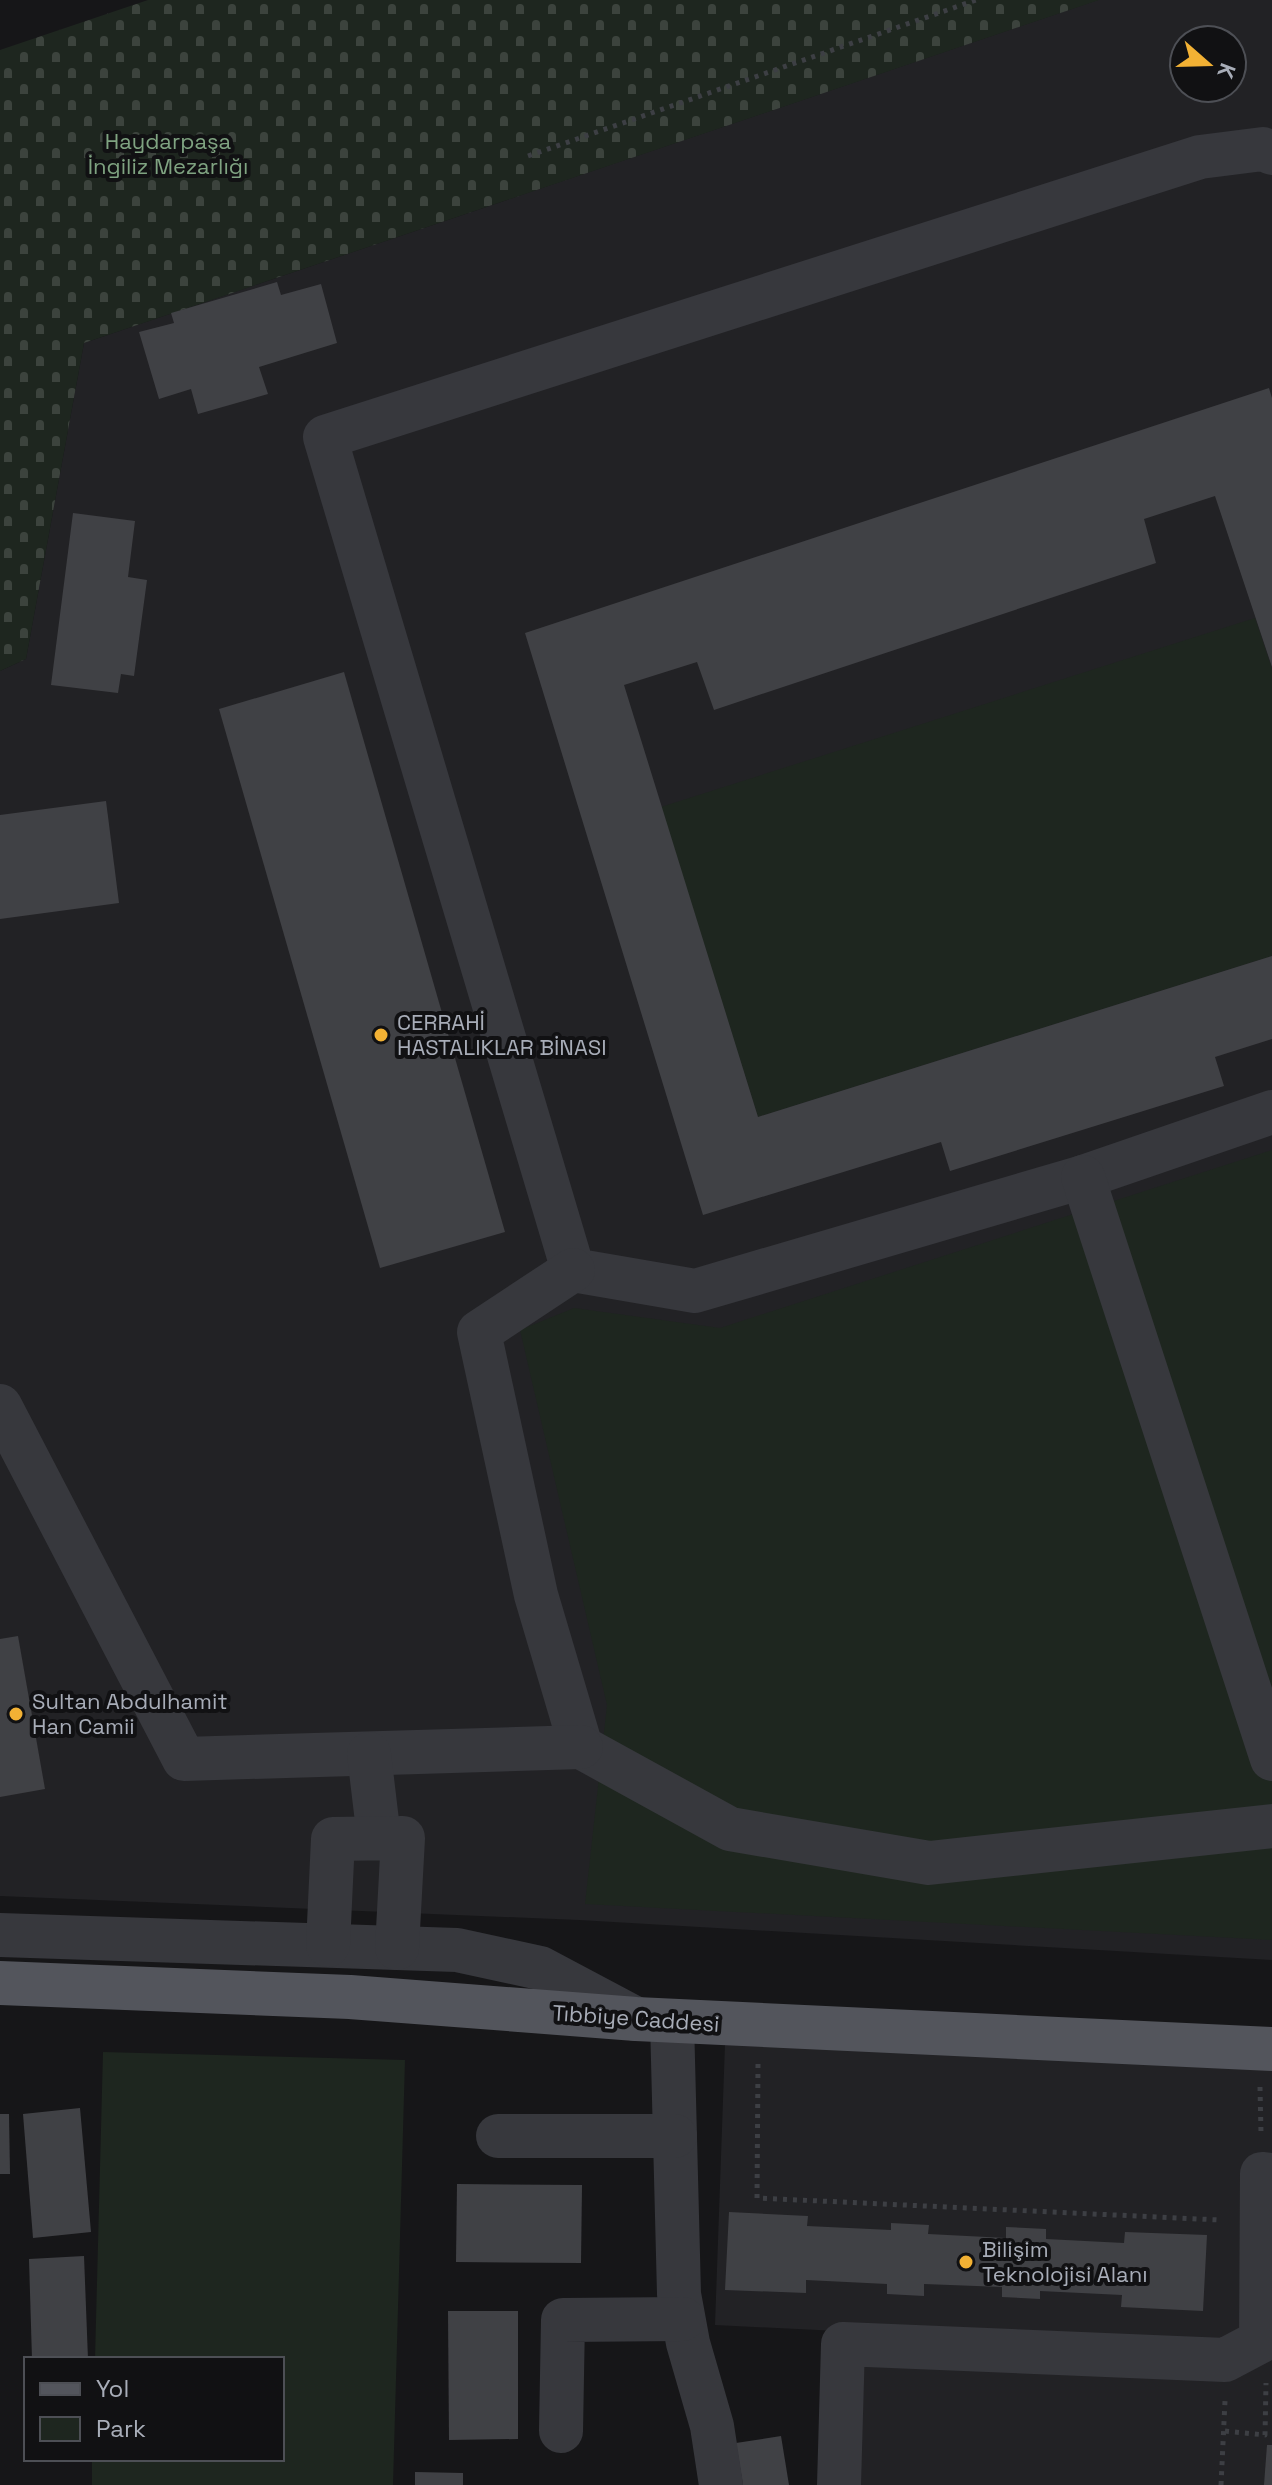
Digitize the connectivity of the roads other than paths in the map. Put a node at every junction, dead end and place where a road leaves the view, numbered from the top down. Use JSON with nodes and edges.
{"nodes":[{"id":1,"x":1272,"y":153,"type":"edge"},
{"id":2,"x":1272,"y":1112,"type":"edge"},
{"id":3,"x":1083,"y":1177,"type":"junction"},
{"id":4,"x":573,"y":1270,"type":"junction"},
{"id":5,"x":0,"y":1406,"type":"edge"},
{"id":6,"x":581,"y":1747,"type":"junction"},
{"id":7,"x":369,"y":1754,"type":"junction"},
{"id":8,"x":1272,"y":1759,"type":"edge"},
{"id":9,"x":1272,"y":1826,"type":"edge"},
{"id":10,"x":379,"y":1838,"type":"junction"},
{"id":11,"x":0,"y":1935,"type":"edge"},
{"id":12,"x":328,"y":1945,"type":"junction"},
{"id":13,"x":397,"y":1948,"type":"junction"},
{"id":14,"x":0,"y":1983,"type":"edge"},
{"id":15,"x":654,"y":2020,"type":"junction"},
{"id":16,"x":1272,"y":2049,"type":"edge"},
{"id":17,"x":498,"y":2136,"type":"dead end"},
{"id":18,"x":675,"y":2136,"type":"junction"},
{"id":19,"x":1272,"y":2175,"type":"edge"},
{"id":20,"x":683,"y":2319,"type":"junction"},
{"id":21,"x":561,"y":2431,"type":"dead end"},
{"id":22,"x":721,"y":2485,"type":"edge"},
{"id":23,"x":839,"y":2485,"type":"edge"}],
"edges":[{"from":1,"to":4,"type":"lane"},
{"from":2,"to":3,"type":"lane"},
{"from":3,"to":4,"type":"lane"},
{"from":3,"to":8,"type":"lane"},
{"from":4,"to":6,"type":"lane"},
{"from":5,"to":7,"type":"lane"},
{"from":6,"to":7,"type":"lane"},
{"from":6,"to":9,"type":"lane"},
{"from":7,"to":10,"type":"lane"},
{"from":10,"to":12,"type":"lane"},
{"from":10,"to":13,"type":"lane"},
{"from":11,"to":12,"type":"lane"},
{"from":12,"to":13,"type":"lane"},
{"from":13,"to":15,"type":"lane"},
{"from":14,"to":15,"type":"main road","name":"Tıbbiye Caddesi"},
{"from":15,"to":16,"type":"main road","name":"Tıbbiye Caddesi"},
{"from":15,"to":18,"type":"lane"},
{"from":17,"to":18,"type":"lane"},
{"from":18,"to":20,"type":"lane"},
{"from":19,"to":23,"type":"lane"},
{"from":20,"to":21,"type":"lane"},
{"from":20,"to":22,"type":"lane"}]}
